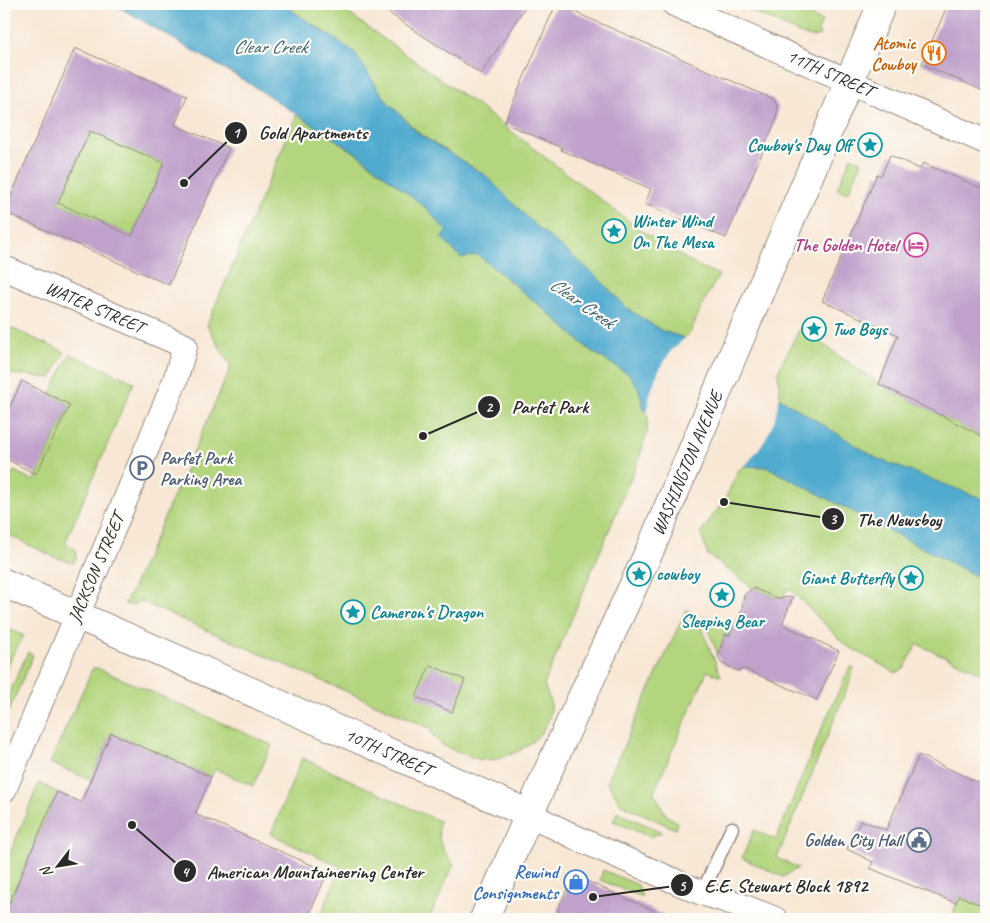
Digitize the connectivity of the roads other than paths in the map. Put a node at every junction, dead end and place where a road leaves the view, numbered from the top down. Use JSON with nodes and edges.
{"nodes":[{"id":1,"x":674,"y":4,"type":"edge"},
{"id":2,"x":882,"y":4,"type":"edge"},
{"id":3,"x":849,"y":82,"type":"junction"},
{"id":4,"x":986,"y":142,"type":"edge"},
{"id":5,"x":4,"y":268,"type":"edge"},
{"id":6,"x":186,"y":346,"type":"joint"},
{"id":7,"x":4,"y":583,"type":"edge"},
{"id":8,"x":76,"y":614,"type":"junction"},
{"id":9,"x":4,"y":790,"type":"edge"},
{"id":10,"x":529,"y":814,"type":"junction"},
{"id":11,"x":732,"y":828,"type":"dead end"},
{"id":12,"x":702,"y":892,"type":"junction"},
{"id":13,"x":484,"y":919,"type":"edge"},
{"id":14,"x":775,"y":919,"type":"edge"}],
"edges":[{"from":1,"to":3,"type":"street","name":"11TH STREET"},
{"from":2,"to":3,"type":"street","name":"WASHINGTON AVENUE"},
{"from":3,"to":4,"type":"street","name":"11TH STREET"},
{"from":3,"to":10,"type":"street","name":"WASHINGTON AVENUE"},
{"from":5,"to":6,"type":"street","name":"WATER STREET"},
{"from":6,"to":8,"type":"street","name":"JACKSON STREET"},
{"from":7,"to":8,"type":"street","name":"10TH STREET"},
{"from":8,"to":9,"type":"street","name":"JACKSON STREET"},
{"from":8,"to":10,"type":"street","name":"10TH STREET"},
{"from":10,"to":12,"type":"street","name":"10TH STREET"},
{"from":10,"to":13,"type":"street","name":"WASHINGTON AVENUE"},
{"from":11,"to":12,"type":"lane"},
{"from":12,"to":14,"type":"street","name":"10TH STREET"}]}
